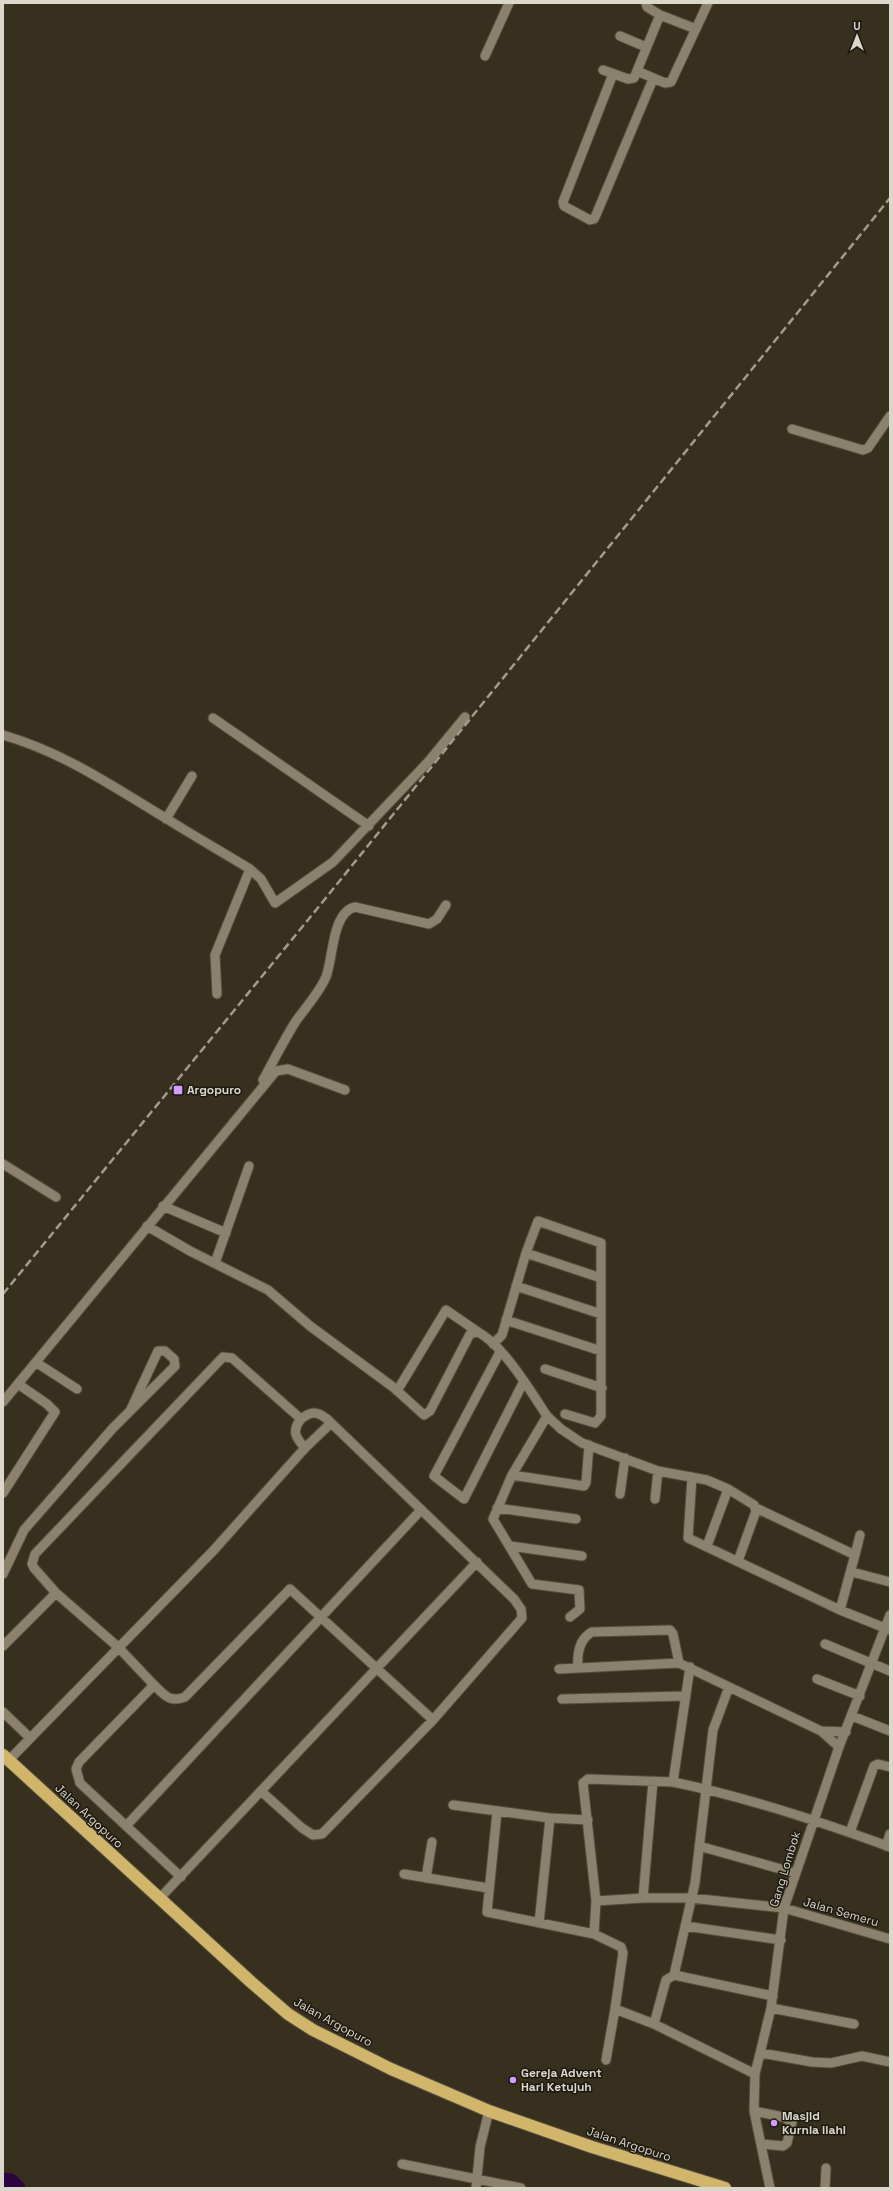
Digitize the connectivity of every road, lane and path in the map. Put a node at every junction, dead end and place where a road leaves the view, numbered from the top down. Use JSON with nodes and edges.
{"nodes":[{"id":1,"x":509,"y":3,"type":"edge"},
{"id":2,"x":646,"y":3,"type":"edge"},
{"id":3,"x":708,"y":3,"type":"edge"},
{"id":4,"x":660,"y":15,"type":"junction"},
{"id":5,"x":696,"y":29,"type":"junction"},
{"id":6,"x":620,"y":36,"type":"dead end"},
{"id":7,"x":646,"y":47,"type":"junction"},
{"id":8,"x":485,"y":56,"type":"dead end"},
{"id":9,"x":603,"y":70,"type":"dead end"},
{"id":10,"x":637,"y":71,"type":"junction"},
{"id":11,"x":613,"y":74,"type":"junction"},
{"id":12,"x":652,"y":79,"type":"junction"},
{"id":13,"x":890,"y":416,"type":"edge"},
{"id":14,"x":792,"y":429,"type":"dead end"},
{"id":15,"x":465,"y":717,"type":"dead end"},
{"id":16,"x":213,"y":718,"type":"dead end"},
{"id":17,"x":3,"y":735,"type":"edge"},
{"id":18,"x":192,"y":776,"type":"dead end"},
{"id":19,"x":166,"y":819,"type":"junction"},
{"id":20,"x":369,"y":826,"type":"junction"},
{"id":21,"x":250,"y":869,"type":"junction"},
{"id":22,"x":446,"y":905,"type":"dead end"},
{"id":23,"x":217,"y":994,"type":"dead end"},
{"id":24,"x":345,"y":1090,"type":"dead end"},
{"id":25,"x":254,"y":1097,"type":"junction"},
{"id":26,"x":3,"y":1164,"type":"edge"},
{"id":27,"x":249,"y":1166,"type":"dead end"},
{"id":28,"x":56,"y":1197,"type":"dead end"},
{"id":29,"x":164,"y":1206,"type":"junction"},
{"id":30,"x":147,"y":1226,"type":"junction"},
{"id":31,"x":226,"y":1232,"type":"junction"},
{"id":32,"x":526,"y":1253,"type":"junction"},
{"id":33,"x":214,"y":1263,"type":"junction"},
{"id":34,"x":601,"y":1278,"type":"junction"},
{"id":35,"x":516,"y":1286,"type":"junction"},
{"id":36,"x":600,"y":1314,"type":"junction"},
{"id":37,"x":506,"y":1320,"type":"junction"},
{"id":38,"x":478,"y":1332,"type":"junction"},
{"id":39,"x":493,"y":1344,"type":"junction"},
{"id":40,"x":600,"y":1351,"type":"junction"},
{"id":41,"x":500,"y":1352,"type":"junction"},
{"id":42,"x":37,"y":1363,"type":"junction"},
{"id":43,"x":545,"y":1369,"type":"dead end"},
{"id":44,"x":524,"y":1381,"type":"junction"},
{"id":45,"x":18,"y":1384,"type":"junction"},
{"id":46,"x":602,"y":1388,"type":"junction"},
{"id":47,"x":77,"y":1389,"type":"dead end"},
{"id":48,"x":397,"y":1391,"type":"junction"},
{"id":49,"x":3,"y":1402,"type":"edge"},
{"id":50,"x":131,"y":1409,"type":"junction"},
{"id":51,"x":565,"y":1414,"type":"dead end"},
{"id":52,"x":547,"y":1416,"type":"junction"},
{"id":53,"x":301,"y":1419,"type":"junction"},
{"id":54,"x":331,"y":1423,"type":"junction"},
{"id":55,"x":590,"y":1445,"type":"junction"},
{"id":56,"x":305,"y":1448,"type":"junction"},
{"id":57,"x":625,"y":1458,"type":"junction"},
{"id":58,"x":658,"y":1471,"type":"junction"},
{"id":59,"x":512,"y":1475,"type":"junction"},
{"id":60,"x":692,"y":1477,"type":"junction"},
{"id":61,"x":728,"y":1489,"type":"junction"},
{"id":62,"x":3,"y":1494,"type":"edge"},
{"id":63,"x":620,"y":1494,"type":"dead end"},
{"id":64,"x":655,"y":1499,"type":"dead end"},
{"id":65,"x":497,"y":1508,"type":"junction"},
{"id":66,"x":756,"y":1508,"type":"junction"},
{"id":67,"x":421,"y":1510,"type":"junction"},
{"id":68,"x":576,"y":1519,"type":"dead end"},
{"id":69,"x":860,"y":1535,"type":"dead end"},
{"id":70,"x":510,"y":1546,"type":"junction"},
{"id":71,"x":707,"y":1546,"type":"junction"},
{"id":72,"x":855,"y":1555,"type":"junction"},
{"id":73,"x":582,"y":1556,"type":"dead end"},
{"id":74,"x":738,"y":1561,"type":"junction"},
{"id":75,"x":476,"y":1562,"type":"junction"},
{"id":76,"x":852,"y":1572,"type":"junction"},
{"id":77,"x":3,"y":1574,"type":"edge"},
{"id":78,"x":890,"y":1582,"type":"edge"},
{"id":79,"x":56,"y":1593,"type":"junction"},
{"id":80,"x":840,"y":1610,"type":"junction"},
{"id":81,"x":890,"y":1615,"type":"edge"},
{"id":82,"x":323,"y":1617,"type":"junction"},
{"id":83,"x":570,"y":1617,"type":"dead end"},
{"id":84,"x":888,"y":1629,"type":"edge"},
{"id":85,"x":825,"y":1644,"type":"dead end"},
{"id":86,"x":3,"y":1646,"type":"edge"},
{"id":87,"x":118,"y":1647,"type":"junction"},
{"id":88,"x":680,"y":1663,"type":"junction"},
{"id":89,"x":872,"y":1663,"type":"junction"},
{"id":90,"x":690,"y":1667,"type":"junction"},
{"id":91,"x":376,"y":1668,"type":"junction"},
{"id":92,"x":578,"y":1668,"type":"junction"},
{"id":93,"x":559,"y":1669,"type":"dead end"},
{"id":94,"x":890,"y":1671,"type":"edge"},
{"id":95,"x":818,"y":1679,"type":"dead end"},
{"id":96,"x":154,"y":1685,"type":"junction"},
{"id":97,"x":729,"y":1687,"type":"junction"},
{"id":98,"x":686,"y":1696,"type":"junction"},
{"id":99,"x":860,"y":1696,"type":"junction"},
{"id":100,"x":562,"y":1699,"type":"dead end"},
{"id":101,"x":3,"y":1712,"type":"edge"},
{"id":102,"x":852,"y":1716,"type":"junction"},
{"id":103,"x":433,"y":1720,"type":"junction"},
{"id":104,"x":821,"y":1731,"type":"junction"},
{"id":105,"x":890,"y":1731,"type":"edge"},
{"id":106,"x":846,"y":1732,"type":"junction"},
{"id":107,"x":30,"y":1738,"type":"junction"},
{"id":108,"x":839,"y":1747,"type":"junction"},
{"id":109,"x":6,"y":1758,"type":"edge"},
{"id":110,"x":890,"y":1768,"type":"edge"},
{"id":111,"x":652,"y":1781,"type":"junction"},
{"id":112,"x":673,"y":1782,"type":"junction"},
{"id":113,"x":705,"y":1788,"type":"junction"},
{"id":114,"x":262,"y":1792,"type":"junction"},
{"id":115,"x":453,"y":1805,"type":"dead end"},
{"id":116,"x":496,"y":1812,"type":"junction"},
{"id":117,"x":550,"y":1818,"type":"junction"},
{"id":118,"x":814,"y":1819,"type":"junction"},
{"id":119,"x":588,"y":1820,"type":"junction"},
{"id":120,"x":126,"y":1826,"type":"junction"},
{"id":121,"x":850,"y":1832,"type":"junction"},
{"id":122,"x":890,"y":1834,"type":"edge"},
{"id":123,"x":432,"y":1842,"type":"dead end"},
{"id":124,"x":699,"y":1846,"type":"junction"},
{"id":125,"x":888,"y":1846,"type":"edge"},
{"id":126,"x":795,"y":1873,"type":"junction"},
{"id":127,"x":404,"y":1874,"type":"dead end"},
{"id":128,"x":181,"y":1877,"type":"junction"},
{"id":129,"x":426,"y":1878,"type":"junction"},
{"id":130,"x":488,"y":1888,"type":"junction"},
{"id":131,"x":643,"y":1898,"type":"junction"},
{"id":132,"x":691,"y":1898,"type":"junction"},
{"id":133,"x":159,"y":1900,"type":"junction"},
{"id":134,"x":596,"y":1901,"type":"junction"},
{"id":135,"x":784,"y":1908,"type":"junction"},
{"id":136,"x":539,"y":1923,"type":"junction"},
{"id":137,"x":685,"y":1926,"type":"junction"},
{"id":138,"x":594,"y":1934,"type":"junction"},
{"id":139,"x":890,"y":1939,"type":"edge"},
{"id":140,"x":781,"y":1940,"type":"junction"},
{"id":141,"x":674,"y":1975,"type":"junction"},
{"id":142,"x":773,"y":1996,"type":"junction"},
{"id":143,"x":771,"y":2008,"type":"junction"},
{"id":144,"x":615,"y":2009,"type":"junction"},
{"id":145,"x":654,"y":2024,"type":"junction"},
{"id":146,"x":854,"y":2024,"type":"dead end"},
{"id":147,"x":761,"y":2053,"type":"junction"},
{"id":148,"x":606,"y":2060,"type":"dead end"},
{"id":149,"x":890,"y":2062,"type":"edge"},
{"id":150,"x":755,"y":2074,"type":"junction"},
{"id":151,"x":488,"y":2111,"type":"junction"},
{"id":152,"x":754,"y":2111,"type":"junction"},
{"id":153,"x":762,"y":2144,"type":"junction"},
{"id":154,"x":402,"y":2164,"type":"dead end"},
{"id":155,"x":826,"y":2168,"type":"dead end"},
{"id":156,"x":476,"y":2184,"type":"edge"},
{"id":157,"x":521,"y":2188,"type":"edge"},
{"id":158,"x":725,"y":2188,"type":"edge"},
{"id":159,"x":770,"y":2188,"type":"edge"},
{"id":160,"x":824,"y":2188,"type":"edge"}],
"edges":[{"from":1,"to":8,"type":"street"},
{"from":2,"to":4,"type":"street"},
{"from":3,"to":5,"type":"street"},
{"from":4,"to":5,"type":"street"},
{"from":4,"to":7,"type":"street"},
{"from":5,"to":12,"type":"street"},
{"from":6,"to":7,"type":"street"},
{"from":7,"to":10,"type":"street"},
{"from":9,"to":11,"type":"street"},
{"from":10,"to":11,"type":"street"},
{"from":10,"to":12,"type":"street"},
{"from":11,"to":12,"type":"street"},
{"from":13,"to":14,"type":"street"},
{"from":15,"to":20,"type":"street"},
{"from":16,"to":20,"type":"street"},
{"from":17,"to":19,"type":"street"},
{"from":18,"to":19,"type":"street"},
{"from":19,"to":21,"type":"street"},
{"from":20,"to":21,"type":"street"},
{"from":21,"to":23,"type":"street"},
{"from":22,"to":25,"type":"street"},
{"from":24,"to":25,"type":"street"},
{"from":25,"to":29,"type":"street"},
{"from":26,"to":28,"type":"street"},
{"from":27,"to":31,"type":"street"},
{"from":29,"to":30,"type":"street"},
{"from":29,"to":31,"type":"street"},
{"from":30,"to":33,"type":"street"},
{"from":30,"to":42,"type":"street"},
{"from":31,"to":33,"type":"street"},
{"from":32,"to":34,"type":"street"},
{"from":32,"to":34,"type":"street"},
{"from":32,"to":35,"type":"street"},
{"from":33,"to":48,"type":"street"},
{"from":34,"to":36,"type":"street"},
{"from":35,"to":36,"type":"street"},
{"from":35,"to":37,"type":"street"},
{"from":36,"to":40,"type":"street"},
{"from":37,"to":39,"type":"street"},
{"from":37,"to":40,"type":"street"},
{"from":38,"to":39,"type":"street"},
{"from":38,"to":48,"type":"street"},
{"from":38,"to":48,"type":"street"},
{"from":39,"to":41,"type":"street"},
{"from":40,"to":46,"type":"street"},
{"from":41,"to":44,"type":"street"},
{"from":41,"to":44,"type":"street"},
{"from":42,"to":45,"type":"street"},
{"from":42,"to":47,"type":"street"},
{"from":43,"to":46,"type":"street"},
{"from":44,"to":52,"type":"street"},
{"from":45,"to":49,"type":"street"},
{"from":45,"to":62,"type":"street"},
{"from":46,"to":51,"type":"street"},
{"from":50,"to":50,"type":"street"},
{"from":50,"to":77,"type":"street"},
{"from":52,"to":55,"type":"street"},
{"from":52,"to":59,"type":"street"},
{"from":53,"to":54,"type":"street"},
{"from":53,"to":56,"type":"street"},
{"from":53,"to":79,"type":"street"},
{"from":54,"to":56,"type":"street"},
{"from":54,"to":67,"type":"street"},
{"from":55,"to":57,"type":"street"},
{"from":55,"to":59,"type":"street"},
{"from":56,"to":87,"type":"street"},
{"from":57,"to":58,"type":"street"},
{"from":57,"to":63,"type":"street"},
{"from":58,"to":60,"type":"street"},
{"from":58,"to":64,"type":"street"},
{"from":59,"to":65,"type":"street"},
{"from":60,"to":61,"type":"street"},
{"from":60,"to":71,"type":"street"},
{"from":61,"to":66,"type":"street"},
{"from":61,"to":71,"type":"street"},
{"from":65,"to":68,"type":"street"},
{"from":65,"to":70,"type":"street"},
{"from":66,"to":72,"type":"street"},
{"from":66,"to":74,"type":"street"},
{"from":67,"to":75,"type":"street"},
{"from":67,"to":82,"type":"street"},
{"from":69,"to":72,"type":"street"},
{"from":70,"to":73,"type":"street"},
{"from":70,"to":83,"type":"street"},
{"from":71,"to":74,"type":"street"},
{"from":72,"to":76,"type":"street"},
{"from":74,"to":80,"type":"street"},
{"from":75,"to":91,"type":"street"},
{"from":75,"to":103,"type":"street"},
{"from":76,"to":78,"type":"street"},
{"from":76,"to":80,"type":"street"},
{"from":79,"to":86,"type":"street"},
{"from":79,"to":87,"type":"street"},
{"from":80,"to":84,"type":"street"},
{"from":81,"to":84,"type":"street","name":"Gang Lombok"},
{"from":82,"to":91,"type":"street"},
{"from":82,"to":96,"type":"street"},
{"from":82,"to":120,"type":"street"},
{"from":84,"to":89,"type":"street","name":"Gang Lombok"},
{"from":85,"to":89,"type":"street"},
{"from":87,"to":96,"type":"street"},
{"from":87,"to":107,"type":"street"},
{"from":88,"to":90,"type":"street"},
{"from":88,"to":92,"type":"street"},
{"from":88,"to":92,"type":"street"},
{"from":89,"to":94,"type":"street"},
{"from":89,"to":99,"type":"street","name":"Gang Lombok"},
{"from":90,"to":97,"type":"street"},
{"from":90,"to":98,"type":"street"},
{"from":91,"to":103,"type":"street"},
{"from":91,"to":114,"type":"street"},
{"from":92,"to":93,"type":"street"},
{"from":95,"to":99,"type":"street"},
{"from":96,"to":120,"type":"street"},
{"from":97,"to":104,"type":"street"},
{"from":97,"to":113,"type":"street"},
{"from":98,"to":100,"type":"street"},
{"from":98,"to":112,"type":"street"},
{"from":99,"to":102,"type":"street","name":"Gang Lombok"},
{"from":101,"to":107,"type":"street"},
{"from":102,"to":105,"type":"street"},
{"from":102,"to":106,"type":"street","name":"Gang Lombok"},
{"from":103,"to":114,"type":"street"},
{"from":104,"to":106,"type":"street"},
{"from":104,"to":108,"type":"street"},
{"from":106,"to":108,"type":"street","name":"Gang Lombok"},
{"from":107,"to":109,"type":"street"},
{"from":108,"to":118,"type":"street","name":"Gang Lombok"},
{"from":109,"to":133,"type":"highway","name":"Jalan Argopuro"},
{"from":110,"to":121,"type":"street"},
{"from":111,"to":112,"type":"street"},
{"from":111,"to":119,"type":"street"},
{"from":111,"to":131,"type":"street"},
{"from":112,"to":113,"type":"street"},
{"from":113,"to":118,"type":"street"},
{"from":113,"to":124,"type":"street"},
{"from":114,"to":128,"type":"street"},
{"from":115,"to":116,"type":"street"},
{"from":116,"to":117,"type":"street"},
{"from":116,"to":130,"type":"street"},
{"from":117,"to":119,"type":"street"},
{"from":117,"to":136,"type":"street"},
{"from":118,"to":121,"type":"street"},
{"from":118,"to":126,"type":"street","name":"Gang Lombok"},
{"from":119,"to":134,"type":"street"},
{"from":120,"to":128,"type":"street"},
{"from":121,"to":125,"type":"street"},
{"from":122,"to":125,"type":"street"},
{"from":123,"to":129,"type":"street"},
{"from":124,"to":126,"type":"street"},
{"from":124,"to":132,"type":"street"},
{"from":126,"to":135,"type":"street","name":"Gang Lombok"},
{"from":127,"to":129,"type":"street"},
{"from":128,"to":133,"type":"street"},
{"from":129,"to":130,"type":"street"},
{"from":130,"to":136,"type":"street"},
{"from":131,"to":132,"type":"street","name":"Jalan Semeru"},
{"from":131,"to":134,"type":"street","name":"Jalan Semeru"},
{"from":132,"to":135,"type":"street","name":"Jalan Semeru"},
{"from":132,"to":137,"type":"street"},
{"from":133,"to":151,"type":"highway","name":"Jalan Argopuro"},
{"from":134,"to":138,"type":"street"},
{"from":135,"to":139,"type":"street","name":"Jalan Semeru"},
{"from":135,"to":140,"type":"street","name":"Gang Lombok"},
{"from":136,"to":138,"type":"street"},
{"from":137,"to":140,"type":"street"},
{"from":137,"to":141,"type":"street"},
{"from":138,"to":144,"type":"street"},
{"from":140,"to":142,"type":"street","name":"Gang Lombok"},
{"from":141,"to":142,"type":"street"},
{"from":141,"to":145,"type":"street"},
{"from":142,"to":143,"type":"street","name":"Gang Lombok"},
{"from":143,"to":146,"type":"street"},
{"from":143,"to":147,"type":"street","name":"Gang Lombok"},
{"from":144,"to":145,"type":"street"},
{"from":144,"to":148,"type":"street"},
{"from":145,"to":150,"type":"street"},
{"from":147,"to":149,"type":"street"},
{"from":147,"to":150,"type":"street","name":"Gang Lombok"},
{"from":150,"to":152,"type":"street","name":"Gang Lombok"},
{"from":151,"to":156,"type":"street"},
{"from":151,"to":158,"type":"highway","name":"Jalan Argopuro"},
{"from":152,"to":153,"type":"street","name":"Gang Lombok"},
{"from":152,"to":153,"type":"street"},
{"from":153,"to":159,"type":"street","name":"Gang Lombok"},
{"from":154,"to":156,"type":"street"},
{"from":155,"to":160,"type":"street"},
{"from":156,"to":157,"type":"street"}]}
